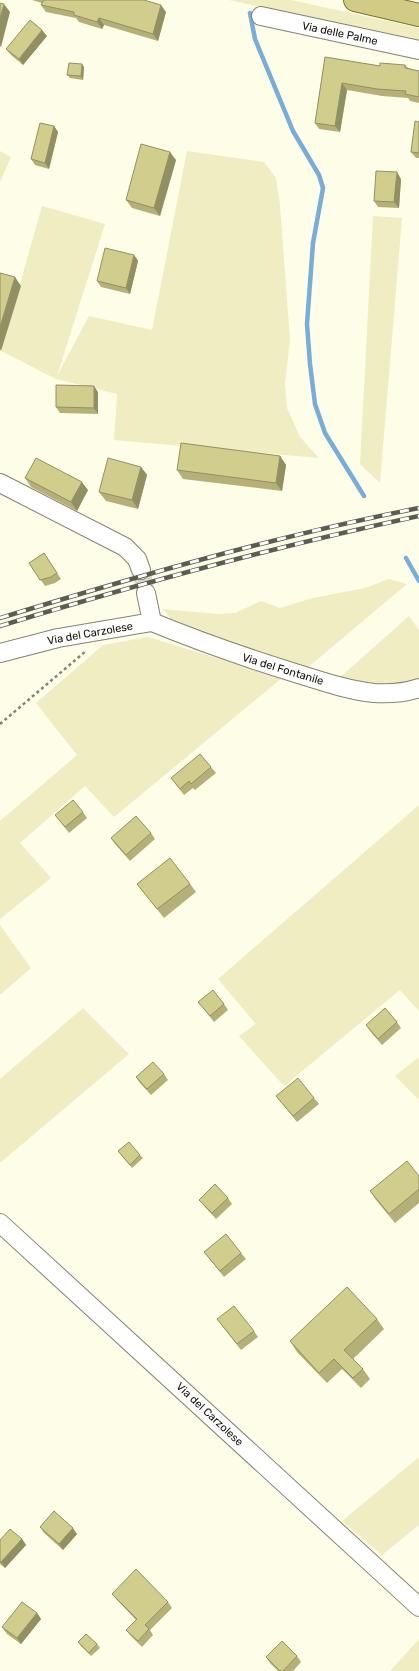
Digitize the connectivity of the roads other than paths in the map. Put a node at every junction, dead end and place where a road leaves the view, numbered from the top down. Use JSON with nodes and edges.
{"nodes":[{"id":1,"x":355,"y":0,"type":"edge"},
{"id":2,"x":419,"y":15,"type":"edge"},
{"id":3,"x":261,"y":16,"type":"dead end"},
{"id":4,"x":419,"y":50,"type":"edge"},
{"id":5,"x":0,"y":483,"type":"edge"},
{"id":6,"x":141,"y":570,"type":"tunnel mouth"},
{"id":7,"x":146,"y":593,"type":"tunnel mouth"},
{"id":8,"x":152,"y":622,"type":"junction"},
{"id":9,"x":0,"y":653,"type":"edge"},
{"id":10,"x":419,"y":688,"type":"edge"},
{"id":11,"x":0,"y":1223,"type":"edge"},
{"id":12,"x":419,"y":1607,"type":"edge"}],
"edges":[{"from":1,"to":2,"type":"main road"},
{"from":3,"to":4,"type":"street","name":"Via delle Palme"},
{"from":5,"to":6,"type":"street"},
{"from":7,"to":8,"type":"street"},
{"from":8,"to":9,"type":"street","name":"Via del Carzolese"},
{"from":8,"to":10,"type":"street","name":"Via del Fontanile"},
{"from":11,"to":12,"type":"street","name":"Via del Carzolese"}]}
